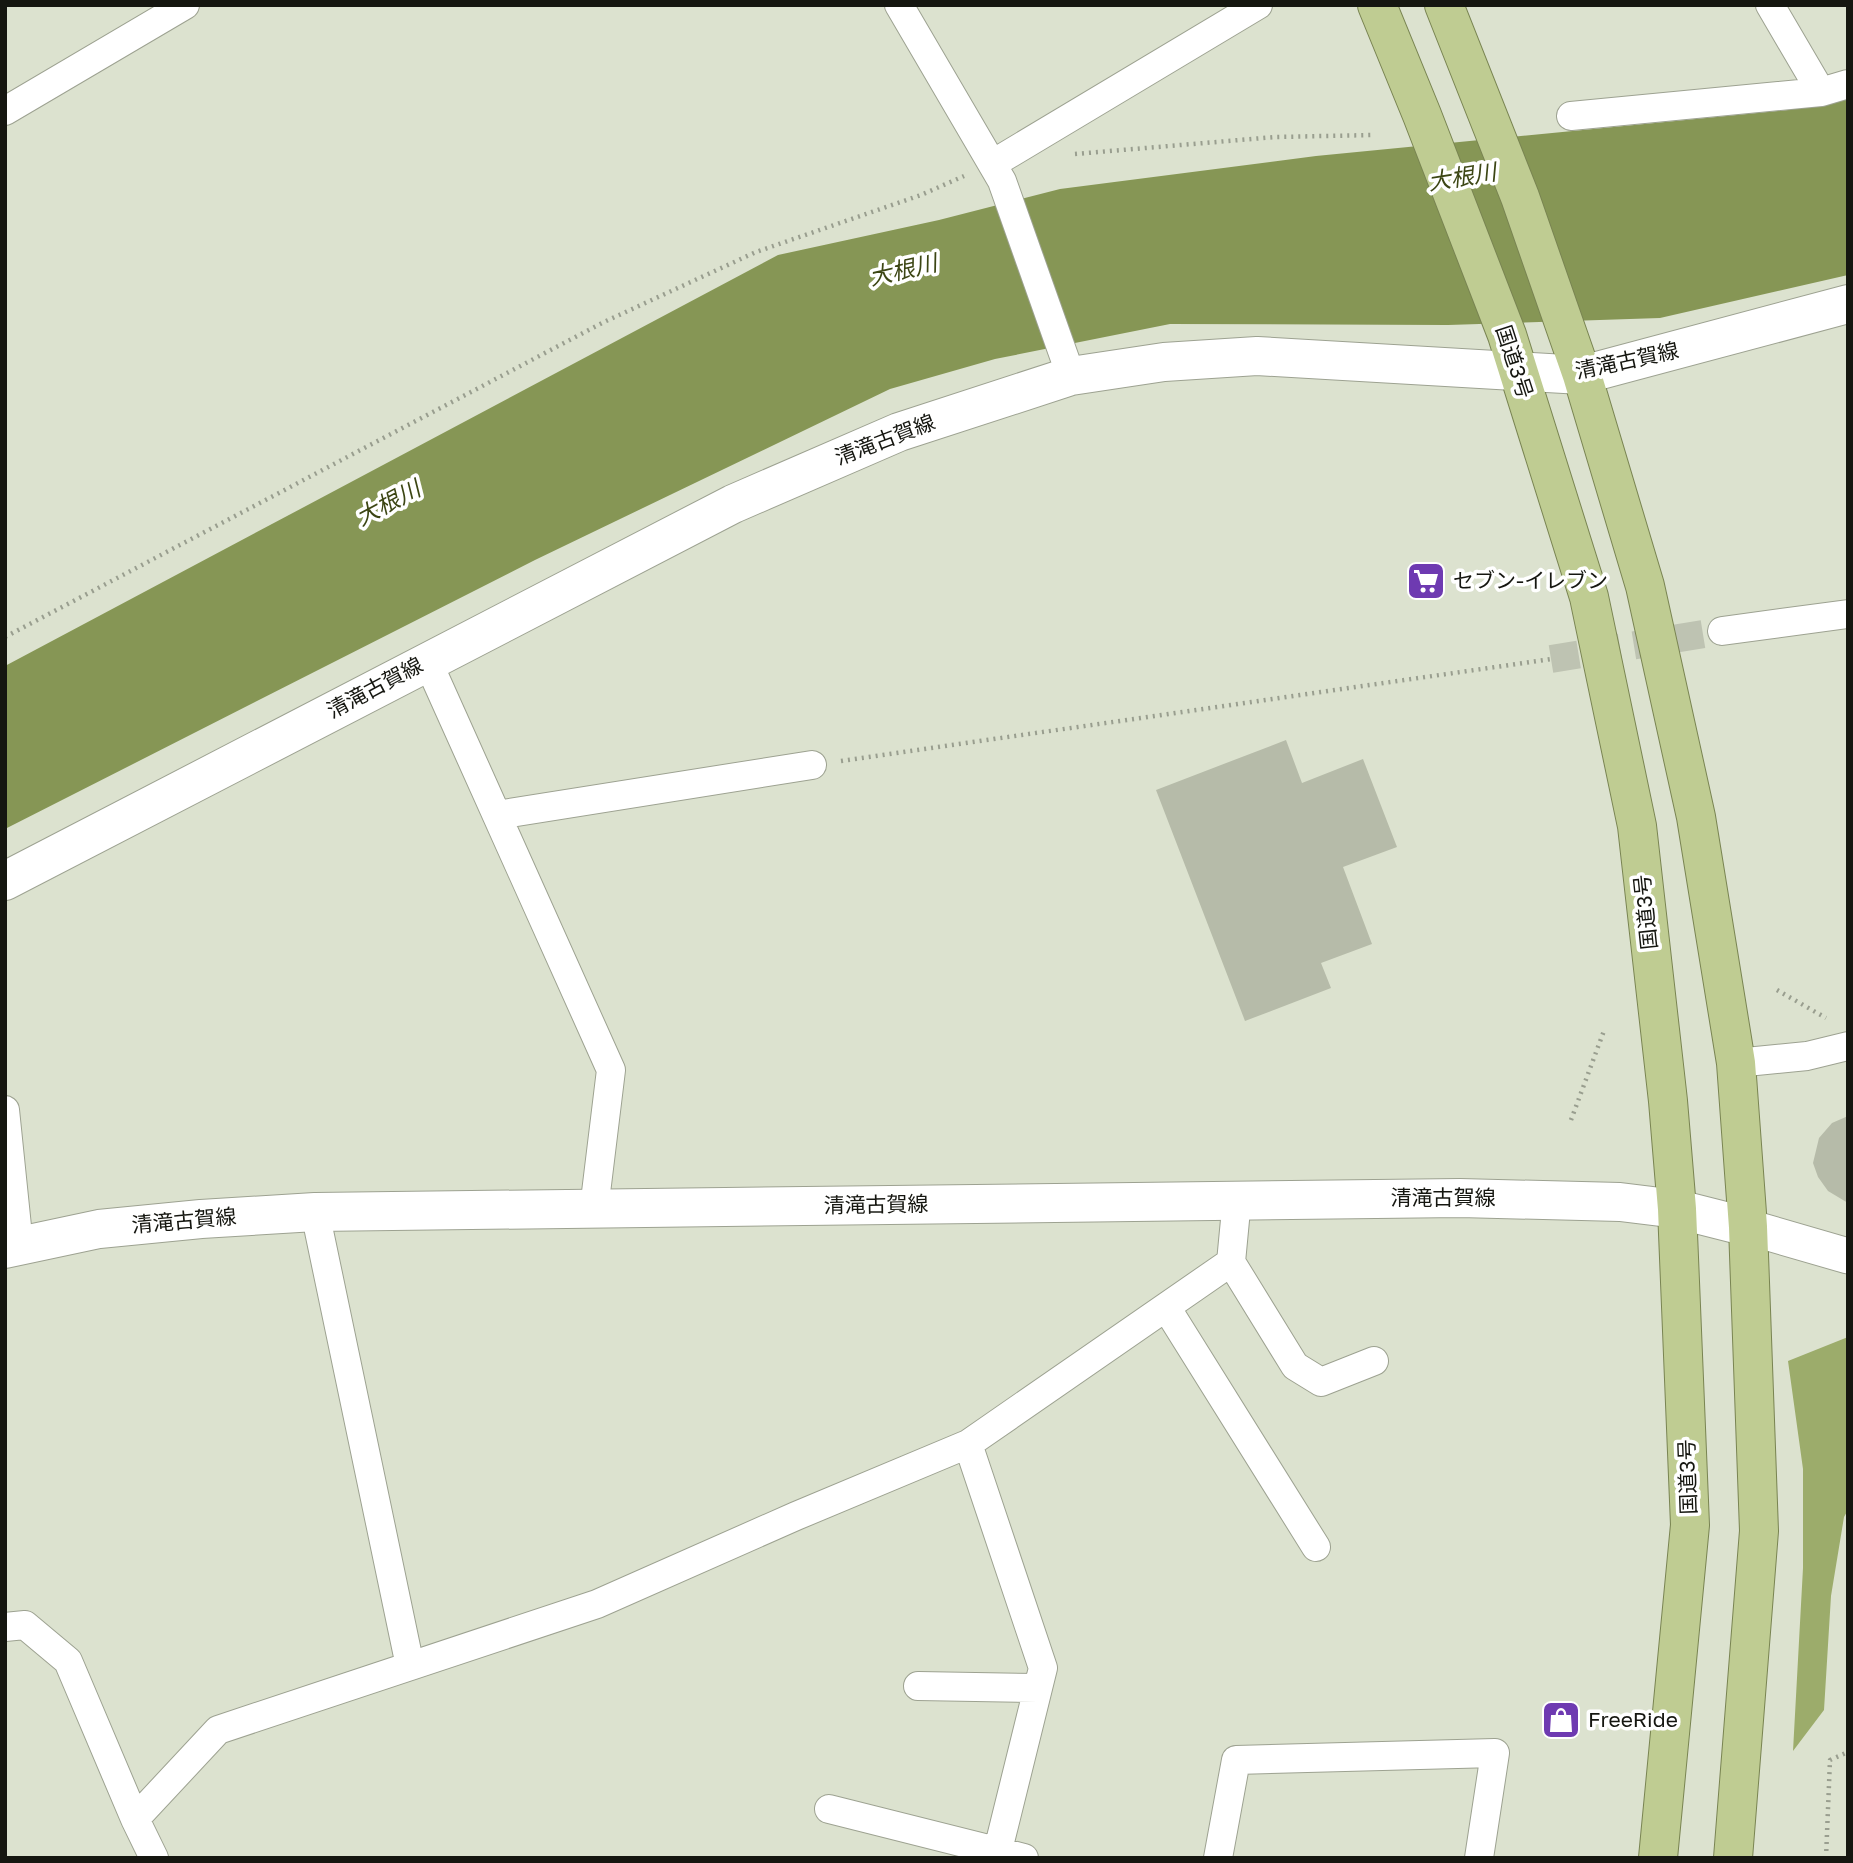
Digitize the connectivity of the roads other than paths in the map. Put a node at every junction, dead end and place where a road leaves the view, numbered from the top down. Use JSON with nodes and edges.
{"nodes":[{"id":1,"x":185,"y":5,"type":"edge"},
{"id":2,"x":899,"y":5,"type":"edge"},
{"id":3,"x":1258,"y":5,"type":"edge"},
{"id":4,"x":1377,"y":5,"type":"edge"},
{"id":5,"x":1444,"y":5,"type":"edge"},
{"id":6,"x":1770,"y":5,"type":"edge"},
{"id":7,"x":1835,"y":88,"type":"edge"},
{"id":8,"x":5,"y":111,"type":"edge"},
{"id":9,"x":1571,"y":116,"type":"dead end"},
{"id":10,"x":998,"y":172,"type":"junction"},
{"id":11,"x":1848,"y":304,"type":"edge"},
{"id":12,"x":1068,"y":367,"type":"junction"},
{"id":13,"x":1518,"y":372,"type":"junction"},
{"id":14,"x":1582,"y":375,"type":"junction"},
{"id":15,"x":1848,"y":614,"type":"edge"},
{"id":16,"x":1722,"y":631,"type":"tunnel mouth"},
{"id":17,"x":428,"y":660,"type":"junction"},
{"id":18,"x":812,"y":765,"type":"road end"},
{"id":19,"x":496,"y":815,"type":"junction"},
{"id":20,"x":5,"y":881,"type":"edge"},
{"id":21,"x":1842,"y":1035,"type":"edge"},
{"id":22,"x":1736,"y":1063,"type":"junction"},
{"id":23,"x":5,"y":1110,"type":"edge"},
{"id":24,"x":1237,"y":1199,"type":"junction"},
{"id":25,"x":594,"y":1209,"type":"junction"},
{"id":26,"x":1677,"y":1209,"type":"junction"},
{"id":27,"x":315,"y":1212,"type":"junction"},
{"id":28,"x":1748,"y":1227,"type":"junction"},
{"id":29,"x":12,"y":1247,"type":"edge"},
{"id":30,"x":1848,"y":1256,"type":"edge"},
{"id":31,"x":1231,"y":1262,"type":"junction"},
{"id":32,"x":1166,"y":1307,"type":"junction"},
{"id":33,"x":1374,"y":1361,"type":"dead end"},
{"id":34,"x":968,"y":1444,"type":"junction"},
{"id":35,"x":1316,"y":1547,"type":"dead end"},
{"id":36,"x":5,"y":1627,"type":"edge"},
{"id":37,"x":410,"y":1666,"type":"junction"},
{"id":38,"x":918,"y":1686,"type":"dead end"},
{"id":39,"x":1038,"y":1688,"type":"junction"},
{"id":40,"x":829,"y":1809,"type":"dead end"},
{"id":41,"x":135,"y":1819,"type":"junction"},
{"id":42,"x":1006,"y":1856,"type":"edge"},
{"id":43,"x":154,"y":1858,"type":"edge"},
{"id":44,"x":1218,"y":1858,"type":"edge"},
{"id":45,"x":1479,"y":1858,"type":"edge"},
{"id":46,"x":1658,"y":1858,"type":"edge"},
{"id":47,"x":1733,"y":1858,"type":"edge"}],
"edges":[{"from":1,"to":8,"type":"street"},
{"from":2,"to":10,"type":"street"},
{"from":3,"to":10,"type":"street"},
{"from":4,"to":13,"type":"highway","name":"国道3号"},
{"from":5,"to":14,"type":"highway"},
{"from":6,"to":7,"type":"street"},
{"from":7,"to":9,"type":"street"},
{"from":10,"to":12,"type":"street"},
{"from":11,"to":14,"type":"main road","name":"清滝古賀線"},
{"from":12,"to":13,"type":"main road","name":"清滝古賀線"},
{"from":12,"to":17,"type":"main road","name":"清滝古賀線"},
{"from":13,"to":14,"type":"main road","name":"清滝古賀線"},
{"from":13,"to":26,"type":"highway","name":"国道3号"},
{"from":14,"to":22,"type":"highway"},
{"from":15,"to":16,"type":"street"},
{"from":17,"to":19,"type":"street"},
{"from":17,"to":20,"type":"main road","name":"清滝古賀線"},
{"from":18,"to":19,"type":"street"},
{"from":19,"to":25,"type":"street"},
{"from":21,"to":22,"type":"street"},
{"from":22,"to":28,"type":"highway"},
{"from":23,"to":29,"type":"street"},
{"from":24,"to":25,"type":"main road","name":"清滝古賀線"},
{"from":24,"to":26,"type":"main road","name":"清滝古賀線"},
{"from":24,"to":31,"type":"street"},
{"from":25,"to":27,"type":"main road","name":"清滝古賀線"},
{"from":26,"to":28,"type":"main road","name":"清滝古賀線"},
{"from":26,"to":46,"type":"highway","name":"国道3号"},
{"from":27,"to":29,"type":"main road","name":"清滝古賀線"},
{"from":27,"to":37,"type":"street"},
{"from":28,"to":30,"type":"street"},
{"from":28,"to":47,"type":"highway"},
{"from":31,"to":32,"type":"street"},
{"from":31,"to":33,"type":"street"},
{"from":32,"to":34,"type":"street"},
{"from":32,"to":35,"type":"street"},
{"from":34,"to":37,"type":"street"},
{"from":34,"to":39,"type":"street"},
{"from":36,"to":41,"type":"street"},
{"from":37,"to":41,"type":"street"},
{"from":38,"to":39,"type":"street"},
{"from":39,"to":42,"type":"street"},
{"from":40,"to":42,"type":"street"},
{"from":41,"to":43,"type":"street"},
{"from":44,"to":45,"type":"street"}]}
